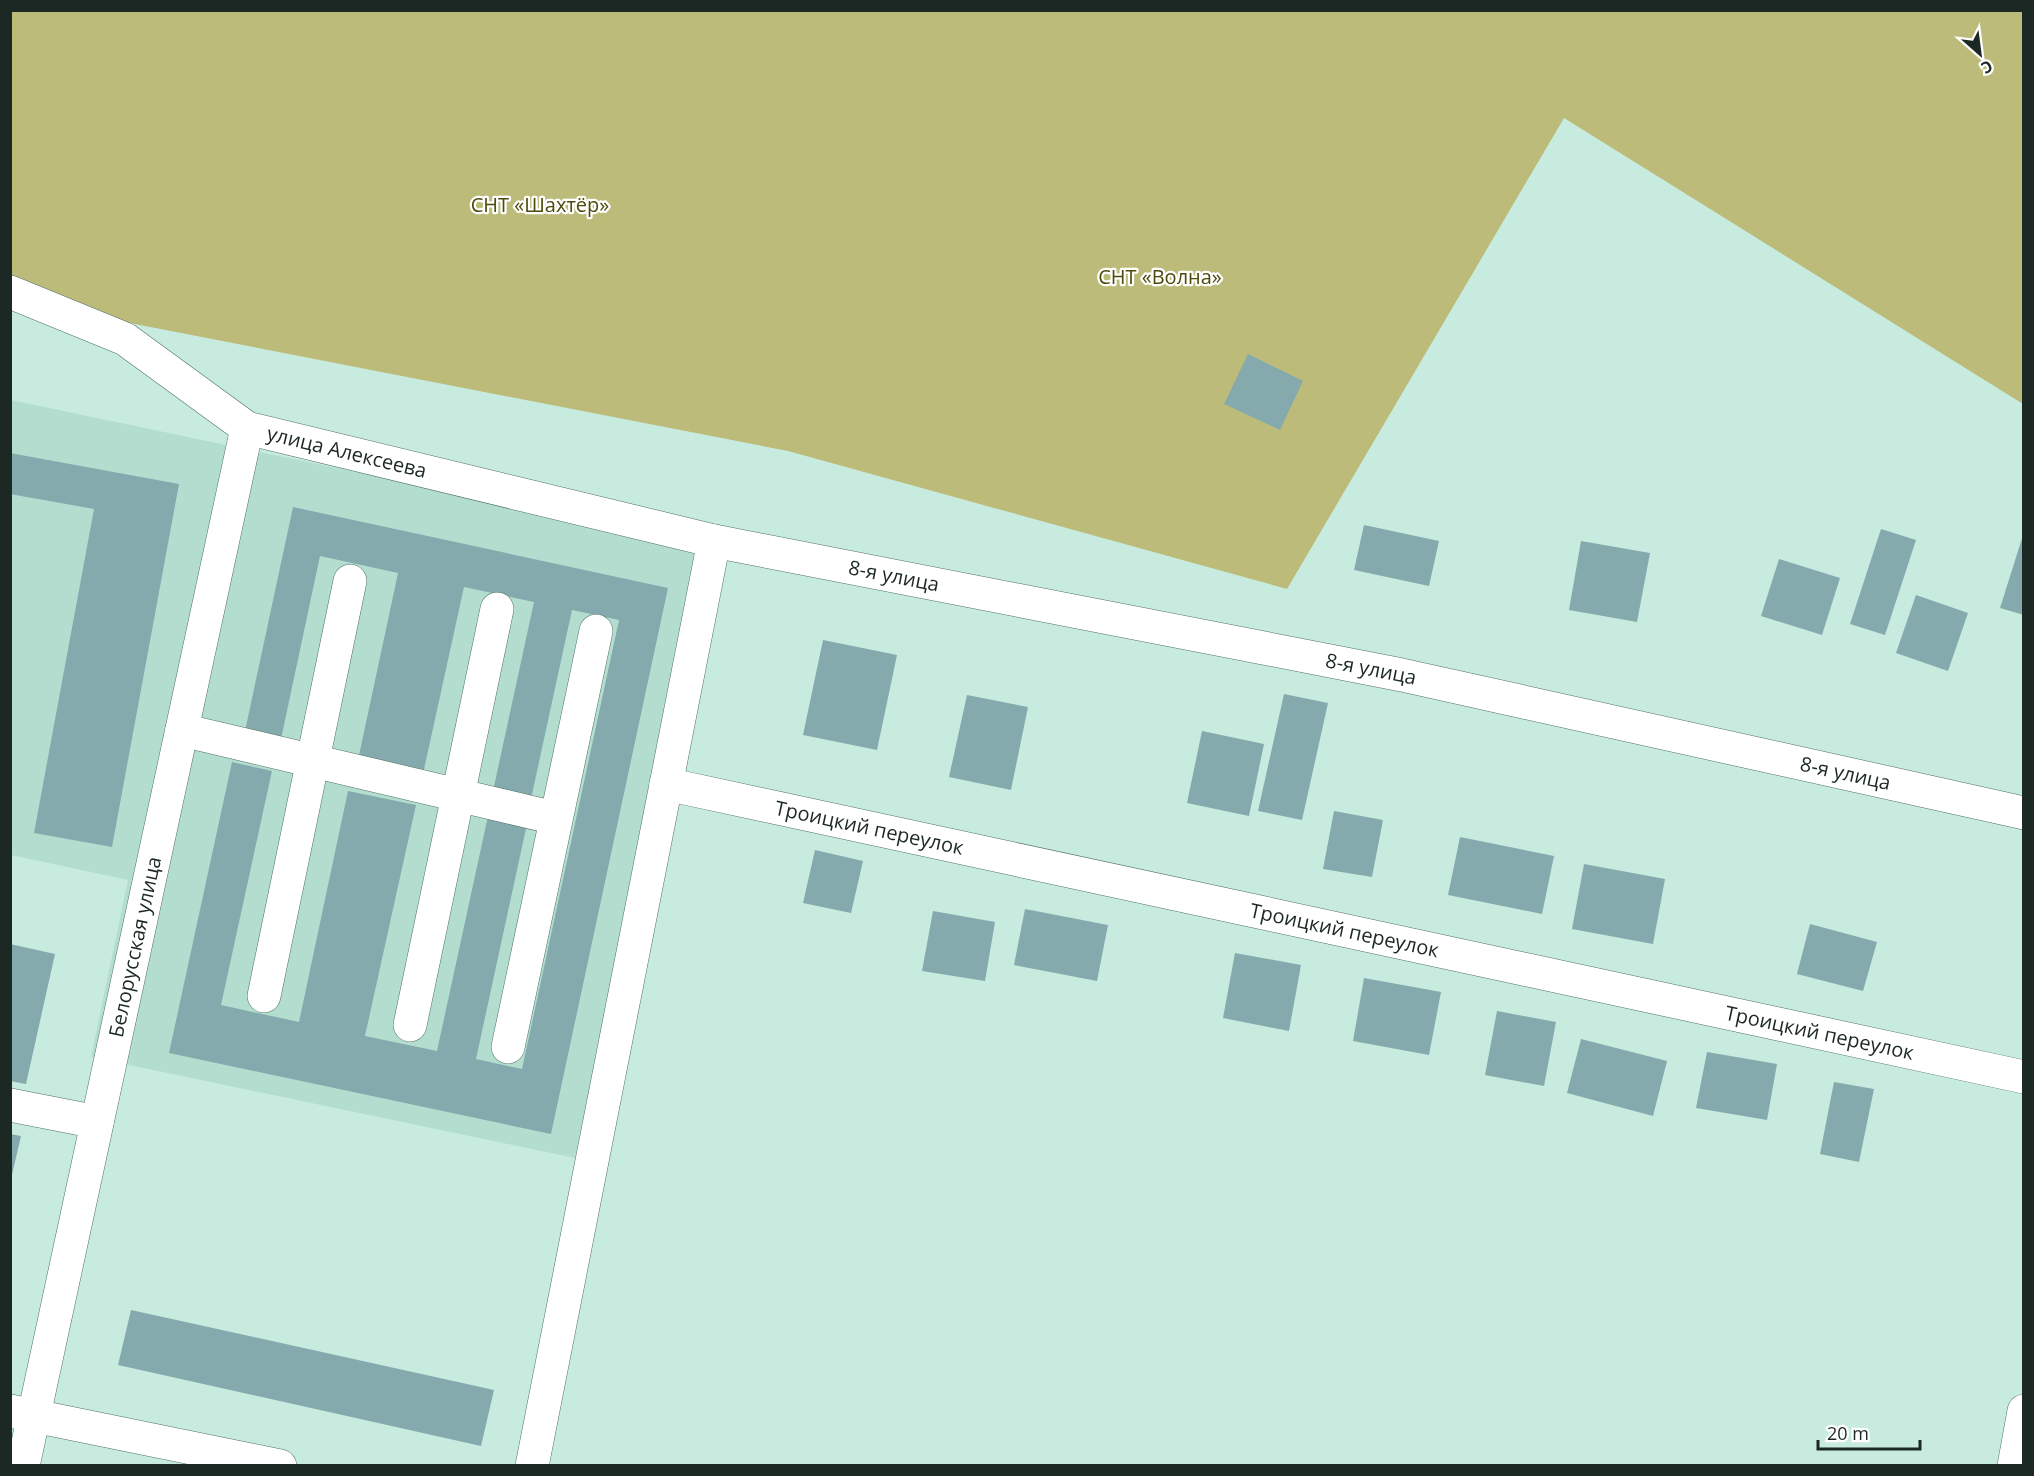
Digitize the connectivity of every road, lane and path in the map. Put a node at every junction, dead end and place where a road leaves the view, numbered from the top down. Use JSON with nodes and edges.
{"nodes":[{"id":1,"x":10,"y":292,"type":"edge"},
{"id":2,"x":247,"y":428,"type":"junction"},
{"id":3,"x":714,"y":541,"type":"junction"},
{"id":4,"x":350,"y":581,"type":"dead end"},
{"id":5,"x":496,"y":609,"type":"dead end"},
{"id":6,"x":596,"y":631,"type":"dead end"},
{"id":7,"x":182,"y":730,"type":"junction"},
{"id":8,"x":313,"y":761,"type":"junction"},
{"id":9,"x":666,"y":784,"type":"junction"},
{"id":10,"x":458,"y":795,"type":"junction"},
{"id":11,"x":2024,"y":813,"type":"edge"},
{"id":12,"x":555,"y":818,"type":"junction"},
{"id":13,"x":264,"y":996,"type":"dead end"},
{"id":14,"x":410,"y":1025,"type":"dead end"},
{"id":15,"x":508,"y":1047,"type":"dead end"},
{"id":16,"x":2024,"y":1077,"type":"edge"},
{"id":17,"x":10,"y":1105,"type":"edge"},
{"id":18,"x":97,"y":1122,"type":"junction"},
{"id":19,"x":2024,"y":1412,"type":"edge"},
{"id":20,"x":22,"y":1413,"type":"edge"},
{"id":21,"x":23,"y":1466,"type":"edge"},
{"id":22,"x":280,"y":1466,"type":"edge"},
{"id":23,"x":532,"y":1466,"type":"edge"},
{"id":24,"x":2014,"y":1466,"type":"edge"}],
"edges":[{"from":1,"to":2,"type":"street","name":"улица Алексеева"},
{"from":2,"to":3,"type":"street","name":"улица Алексеева"},
{"from":2,"to":7,"type":"street","name":"Белорусская улица"},
{"from":3,"to":9,"type":"street"},
{"from":3,"to":11,"type":"street","name":"8-я улица"},
{"from":4,"to":8,"type":"street"},
{"from":5,"to":10,"type":"street"},
{"from":6,"to":12,"type":"street"},
{"from":7,"to":8,"type":"street"},
{"from":7,"to":18,"type":"street","name":"Белорусская улица"},
{"from":8,"to":10,"type":"street"},
{"from":8,"to":13,"type":"street"},
{"from":9,"to":16,"type":"street","name":"Троицкий переулок"},
{"from":9,"to":23,"type":"street"},
{"from":10,"to":12,"type":"street"},
{"from":10,"to":14,"type":"street"},
{"from":12,"to":15,"type":"street"},
{"from":17,"to":18,"type":"street"},
{"from":18,"to":20,"type":"street","name":"Белорусская улица"},
{"from":19,"to":24,"type":"street"},
{"from":20,"to":21,"type":"street","name":"Белорусская улица"},
{"from":20,"to":22,"type":"street"}]}
